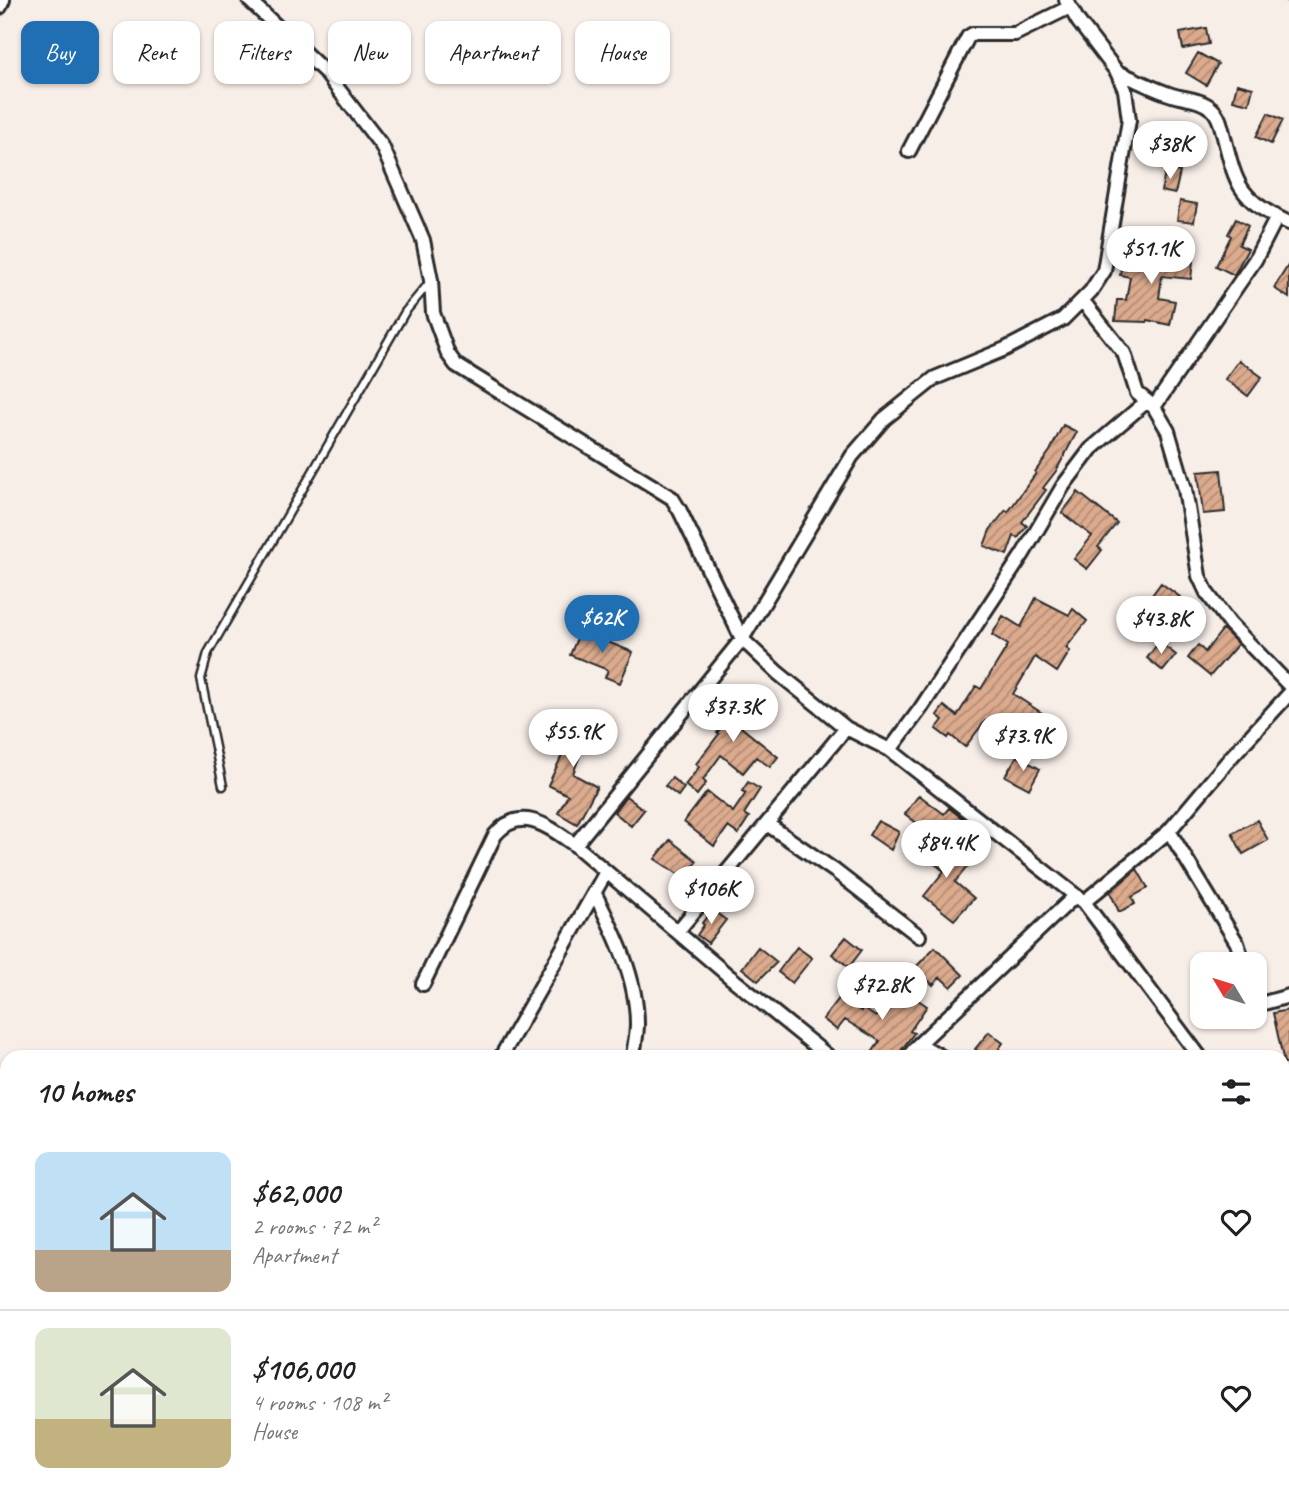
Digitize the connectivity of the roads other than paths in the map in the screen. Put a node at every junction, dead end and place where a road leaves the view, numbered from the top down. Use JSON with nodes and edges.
{"nodes":[{"id":1,"x":3,"y":0,"type":"edge"},
{"id":2,"x":249,"y":0,"type":"edge"},
{"id":3,"x":1068,"y":3,"type":"edge"},
{"id":4,"x":0,"y":7,"type":"edge"},
{"id":5,"x":1117,"y":72,"type":"junction"},
{"id":6,"x":909,"y":151,"type":"dead end"},
{"id":7,"x":1283,"y":220,"type":"edge"},
{"id":8,"x":431,"y":280,"type":"junction"},
{"id":9,"x":1082,"y":300,"type":"junction"},
{"id":10,"x":1150,"y":404,"type":"junction"},
{"id":11,"x":742,"y":639,"type":"junction"},
{"id":12,"x":1289,"y":685,"type":"edge"},
{"id":13,"x":1289,"y":694,"type":"edge"},
{"id":14,"x":846,"y":728,"type":"junction"},
{"id":15,"x":890,"y":750,"type":"junction"},
{"id":16,"x":223,"y":786,"type":"dead end"},
{"id":17,"x":767,"y":824,"type":"junction"},
{"id":18,"x":1169,"y":831,"type":"junction"},
{"id":19,"x":575,"y":845,"type":"junction"},
{"id":20,"x":606,"y":872,"type":"junction"},
{"id":21,"x":595,"y":894,"type":"junction"},
{"id":22,"x":1080,"y":899,"type":"junction"},
{"id":23,"x":677,"y":932,"type":"junction"},
{"id":24,"x":919,"y":936,"type":"dead end"},
{"id":25,"x":1240,"y":952,"type":"edge"},
{"id":26,"x":423,"y":984,"type":"dead end"},
{"id":27,"x":1289,"y":996,"type":"edge"},
{"id":28,"x":1267,"y":1002,"type":"edge"},
{"id":29,"x":919,"y":1044,"type":"junction"},
{"id":30,"x":505,"y":1050,"type":"edge"},
{"id":31,"x":634,"y":1050,"type":"edge"},
{"id":32,"x":820,"y":1050,"type":"edge"},
{"id":33,"x":914,"y":1050,"type":"edge"},
{"id":34,"x":930,"y":1050,"type":"edge"},
{"id":35,"x":1195,"y":1050,"type":"edge"}],
"edges":[{"from":1,"to":4,"type":"street"},
{"from":2,"to":8,"type":"street"},
{"from":3,"to":5,"type":"street"},
{"from":3,"to":6,"type":"street"},
{"from":5,"to":7,"type":"street"},
{"from":5,"to":9,"type":"street"},
{"from":7,"to":10,"type":"street"},
{"from":8,"to":11,"type":"street"},
{"from":8,"to":16,"type":"lane"},
{"from":9,"to":10,"type":"street"},
{"from":9,"to":11,"type":"street"},
{"from":10,"to":12,"type":"street"},
{"from":10,"to":15,"type":"street"},
{"from":11,"to":14,"type":"street"},
{"from":11,"to":19,"type":"street"},
{"from":13,"to":18,"type":"street"},
{"from":14,"to":15,"type":"street"},
{"from":14,"to":17,"type":"street"},
{"from":15,"to":22,"type":"street"},
{"from":17,"to":23,"type":"street"},
{"from":17,"to":24,"type":"street"},
{"from":18,"to":22,"type":"street"},
{"from":18,"to":25,"type":"street"},
{"from":19,"to":20,"type":"street"},
{"from":19,"to":26,"type":"street"},
{"from":20,"to":21,"type":"street"},
{"from":20,"to":23,"type":"street"},
{"from":21,"to":30,"type":"street"},
{"from":21,"to":31,"type":"street"},
{"from":22,"to":29,"type":"street"},
{"from":22,"to":35,"type":"street"},
{"from":23,"to":32,"type":"street"},
{"from":27,"to":28,"type":"street"},
{"from":29,"to":33,"type":"street"},
{"from":29,"to":34,"type":"street"}]}
